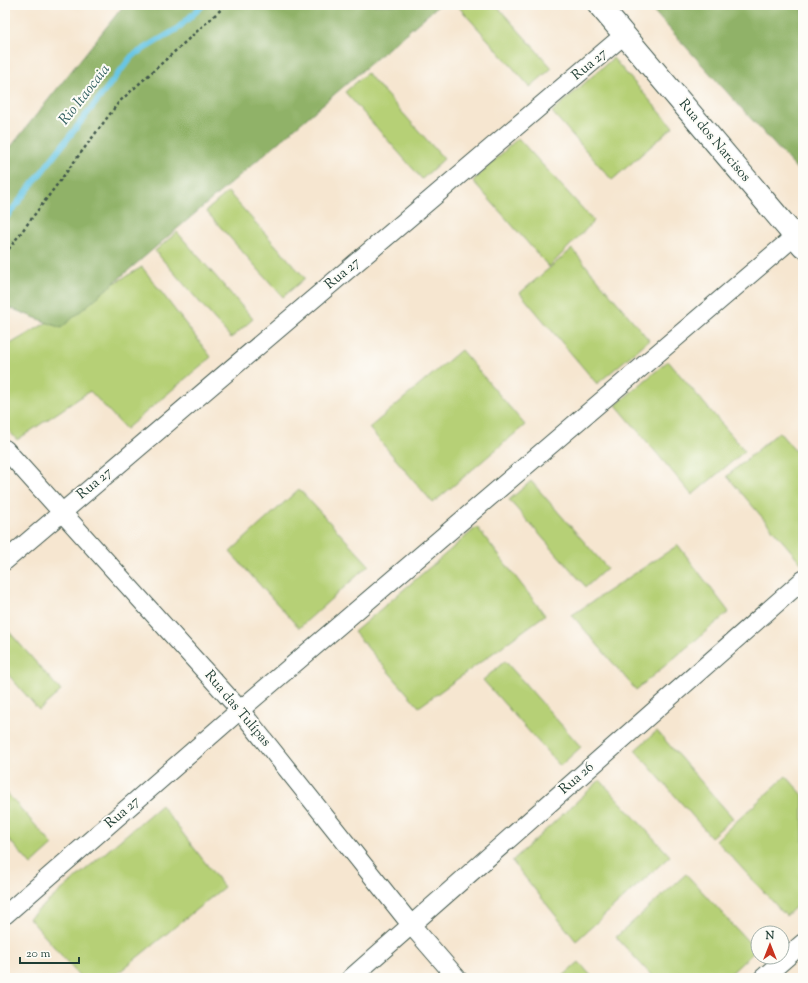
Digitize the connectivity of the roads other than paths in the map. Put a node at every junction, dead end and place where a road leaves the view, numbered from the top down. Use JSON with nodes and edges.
{"nodes":[{"id":1,"x":599,"y":5,"type":"edge"},
{"id":2,"x":624,"y":35,"type":"junction"},
{"id":3,"x":799,"y":241,"type":"edge"},
{"id":4,"x":5,"y":449,"type":"edge"},
{"id":5,"x":61,"y":513,"type":"junction"},
{"id":6,"x":5,"y":561,"type":"edge"},
{"id":7,"x":803,"y":580,"type":"edge"},
{"id":8,"x":240,"y":710,"type":"junction"},
{"id":9,"x":5,"y":915,"type":"edge"},
{"id":10,"x":412,"y":926,"type":"junction"},
{"id":11,"x":803,"y":943,"type":"edge"},
{"id":12,"x":351,"y":978,"type":"edge"},
{"id":13,"x":457,"y":978,"type":"edge"},
{"id":14,"x":763,"y":978,"type":"edge"}],
"edges":[{"from":1,"to":2,"type":"street","name":"Rua dos Narcisos"},
{"from":2,"to":3,"type":"street","name":"Rua dos Narcisos"},
{"from":2,"to":5,"type":"street","name":"Rua 27"},
{"from":3,"to":8,"type":"street","name":"Rua 27"},
{"from":4,"to":5,"type":"street","name":"Rua das Tulípas"},
{"from":5,"to":6,"type":"street","name":"Rua 27"},
{"from":5,"to":8,"type":"street","name":"Rua das Tulípas"},
{"from":7,"to":10,"type":"street","name":"Rua 26"},
{"from":8,"to":9,"type":"street","name":"Rua 27"},
{"from":8,"to":10,"type":"street","name":"Rua das Tulípas"},
{"from":10,"to":12,"type":"street","name":"Rua 26"},
{"from":10,"to":13,"type":"street","name":"Rua das Tulípas"},
{"from":11,"to":14,"type":"street"}]}
